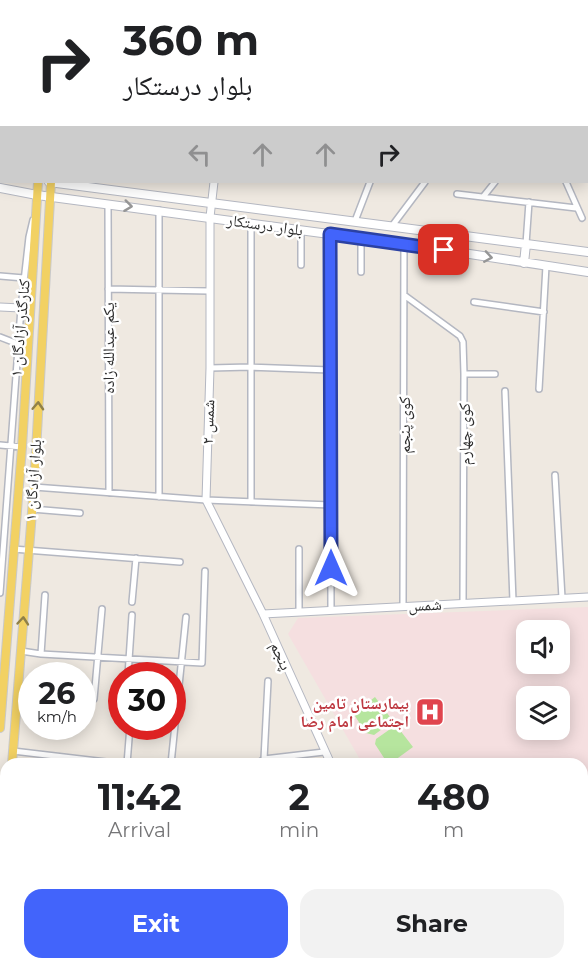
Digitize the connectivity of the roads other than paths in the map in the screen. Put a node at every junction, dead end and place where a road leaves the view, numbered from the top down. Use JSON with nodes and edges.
{"nodes":[{"id":1,"x":38,"y":183,"type":"edge"},
{"id":2,"x":51,"y":183,"type":"edge"},
{"id":3,"x":59,"y":183,"type":"edge"},
{"id":4,"x":214,"y":183,"type":"edge"},
{"id":5,"x":370,"y":183,"type":"edge"},
{"id":6,"x":424,"y":183,"type":"edge"},
{"id":7,"x":494,"y":183,"type":"edge"},
{"id":8,"x":566,"y":183,"type":"edge"},
{"id":9,"x":0,"y":188,"type":"edge"},
{"id":10,"x":457,"y":194,"type":"dead end"},
{"id":11,"x":37,"y":195,"type":"junction"},
{"id":12,"x":49,"y":197,"type":"junction"},
{"id":13,"x":483,"y":197,"type":"junction"},
{"id":14,"x":212,"y":202,"type":"junction"},
{"id":15,"x":529,"y":202,"type":"junction"},
{"id":16,"x":108,"y":204,"type":"junction"},
{"id":17,"x":36,"y":207,"type":"junction"},
{"id":18,"x":576,"y":208,"type":"junction"},
{"id":19,"x":159,"y":210,"type":"junction"},
{"id":20,"x":210,"y":217,"type":"junction"},
{"id":21,"x":582,"y":218,"type":"dead end"},
{"id":22,"x":355,"y":221,"type":"junction"},
{"id":23,"x":251,"y":223,"type":"junction"},
{"id":24,"x":392,"y":226,"type":"junction"},
{"id":25,"x":301,"y":230,"type":"junction"},
{"id":26,"x":330,"y":234,"type":"junction"},
{"id":27,"x":361,"y":238,"type":"junction"},
{"id":28,"x":404,"y":244,"type":"junction"},
{"id":29,"x":526,"y":244,"type":"junction"},
{"id":30,"x":588,"y":252,"type":"edge"},
{"id":31,"x":524,"y":263,"type":"junction"},
{"id":32,"x":301,"y":265,"type":"dead end"},
{"id":33,"x":546,"y":266,"type":"junction"},
{"id":34,"x":361,"y":272,"type":"dead end"},
{"id":35,"x":588,"y":272,"type":"edge"},
{"id":36,"x":0,"y":276,"type":"edge"},
{"id":37,"x":24,"y":278,"type":"junction"},
{"id":38,"x":108,"y":288,"type":"junction"},
{"id":39,"x":160,"y":290,"type":"junction"},
{"id":40,"x":209,"y":291,"type":"junction"},
{"id":41,"x":404,"y":295,"type":"junction"},
{"id":42,"x":474,"y":302,"type":"dead end"},
{"id":43,"x":0,"y":307,"type":"edge"},
{"id":44,"x":21,"y":308,"type":"junction"},
{"id":45,"x":543,"y":312,"type":"junction"},
{"id":46,"x":0,"y":337,"type":"edge"},
{"id":47,"x":18,"y":344,"type":"junction"},
{"id":48,"x":250,"y":367,"type":"junction"},
{"id":49,"x":210,"y":368,"type":"junction"},
{"id":50,"x":330,"y":370,"type":"junction"},
{"id":51,"x":464,"y":374,"type":"junction"},
{"id":52,"x":495,"y":374,"type":"dead end"},
{"id":53,"x":539,"y":389,"type":"dead end"},
{"id":54,"x":506,"y":391,"type":"dead end"},
{"id":55,"x":0,"y":445,"type":"edge"},
{"id":56,"x":11,"y":446,"type":"junction"},
{"id":57,"x":22,"y":447,"type":"junction"},
{"id":58,"x":555,"y":475,"type":"dead end"},
{"id":59,"x":34,"y":487,"type":"junction"},
{"id":60,"x":109,"y":493,"type":"junction"},
{"id":61,"x":159,"y":497,"type":"junction"},
{"id":62,"x":206,"y":500,"type":"junction"},
{"id":63,"x":251,"y":502,"type":"junction"},
{"id":64,"x":331,"y":505,"type":"junction"},
{"id":65,"x":32,"y":509,"type":"junction"},
{"id":66,"x":80,"y":513,"type":"dead end"},
{"id":67,"x":1,"y":549,"type":"edge"},
{"id":68,"x":13,"y":549,"type":"junction"},
{"id":69,"x":299,"y":549,"type":"dead end"},
{"id":70,"x":29,"y":550,"type":"junction"},
{"id":71,"x":136,"y":558,"type":"junction"},
{"id":72,"x":180,"y":562,"type":"dead end"},
{"id":73,"x":205,"y":570,"type":"dead end"},
{"id":74,"x":0,"y":592,"type":"edge"},
{"id":75,"x":45,"y":596,"type":"dead end"},
{"id":76,"x":588,"y":597,"type":"edge"},
{"id":77,"x":562,"y":598,"type":"junction"},
{"id":78,"x":513,"y":601,"type":"junction"},
{"id":79,"x":132,"y":602,"type":"dead end"},
{"id":80,"x":463,"y":603,"type":"junction"},
{"id":81,"x":403,"y":606,"type":"junction"},
{"id":82,"x":102,"y":609,"type":"dead end"},
{"id":83,"x":331,"y":610,"type":"junction"},
{"id":84,"x":299,"y":612,"type":"junction"},
{"id":85,"x":263,"y":614,"type":"junction"},
{"id":86,"x":132,"y":615,"type":"dead end"},
{"id":87,"x":186,"y":617,"type":"dead end"},
{"id":88,"x":21,"y":651,"type":"junction"},
{"id":89,"x":41,"y":654,"type":"junction"},
{"id":90,"x":3,"y":655,"type":"edge"},
{"id":91,"x":98,"y":657,"type":"junction"},
{"id":92,"x":129,"y":659,"type":"junction"},
{"id":93,"x":129,"y":662,"type":"edge"},
{"id":94,"x":182,"y":662,"type":"joint"},
{"id":95,"x":186,"y":662,"type":"edge"},
{"id":96,"x":96,"y":678,"type":"edge"},
{"id":97,"x":268,"y":681,"type":"dead end"},
{"id":98,"x":16,"y":704,"type":"joint"},
{"id":99,"x":0,"y":728,"type":"edge"},
{"id":100,"x":129,"y":740,"type":"edge"},
{"id":101,"x":174,"y":740,"type":"edge"},
{"id":102,"x":13,"y":751,"type":"junction"},
{"id":103,"x":324,"y":752,"type":"junction"},
{"id":104,"x":12,"y":758,"type":"edge"},
{"id":105,"x":72,"y":758,"type":"edge"},
{"id":106,"x":127,"y":758,"type":"edge"},
{"id":107,"x":172,"y":758,"type":"edge"},
{"id":108,"x":264,"y":758,"type":"edge"},
{"id":109,"x":273,"y":758,"type":"edge"},
{"id":110,"x":328,"y":758,"type":"edge"}],
"edges":[{"from":1,"to":11,"type":"main road","name":"بلوار آزادگان ۱"},
{"from":2,"to":12,"type":"main road","name":"بلوار آزادگان ۱"},
{"from":3,"to":14,"type":"main road","name":"بلوار درستکار"},
{"from":4,"to":14,"type":"street","name":"شمس ۲"},
{"from":5,"to":22,"type":"street"},
{"from":6,"to":24,"type":"street"},
{"from":7,"to":13,"type":"street"},
{"from":8,"to":18,"type":"street"},
{"from":9,"to":11,"type":"main road","name":"بلوار درستکار"},
{"from":10,"to":13,"type":"street"},
{"from":11,"to":12,"type":"main road","name":"بلوار درستکار"},
{"from":11,"to":17,"type":"main road","name":"بلوار آزادگان ۱"},
{"from":12,"to":16,"type":"main road","name":"بلوار درستکار"},
{"from":59,"to":12,"type":"main road","name":"بلوار آزادگان ۱","one_way":true},
{"from":13,"to":15,"type":"street"},
{"from":14,"to":20,"type":"street","name":"شمس ۲"},
{"from":14,"to":22,"type":"main road","name":"بلوار درستکار"},
{"from":15,"to":18,"type":"street"},
{"from":15,"to":29,"type":"street"},
{"from":16,"to":19,"type":"main road","name":"بلوار درستکار","one_way":true},
{"from":16,"to":38,"type":"street","name":"یکم عبدالله زاده"},
{"from":17,"to":37,"type":"street","name":"کنارگذر آزادگان ۱"},
{"from":17,"to":57,"type":"main road","name":"بلوار آزادگان ۱"},
{"from":18,"to":21,"type":"street"},
{"from":19,"to":20,"type":"main road","name":"بلوار درستکار"},
{"from":19,"to":39,"type":"street"},
{"from":20,"to":23,"type":"main road","name":"بلوار درستکار"},
{"from":20,"to":40,"type":"street","name":"شمس ۲"},
{"from":22,"to":24,"type":"main road","name":"بلوار درستکار"},
{"from":23,"to":25,"type":"main road","name":"بلوار درستکار"},
{"from":23,"to":48,"type":"street"},
{"from":24,"to":29,"type":"main road","name":"بلوار درستکار"},
{"from":25,"to":26,"type":"main road","name":"بلوار درستکار"},
{"from":25,"to":32,"type":"street"},
{"from":26,"to":27,"type":"main road","name":"بلوار درستکار"},
{"from":26,"to":50,"type":"street"},
{"from":27,"to":28,"type":"main road","name":"بلوار درستکار"},
{"from":27,"to":34,"type":"street"},
{"from":28,"to":31,"type":"main road","name":"بلوار درستکار","one_way":true},
{"from":28,"to":41,"type":"street","name":"کوی پنجم"},
{"from":29,"to":30,"type":"main road","name":"بلوار درستکار"},
{"from":29,"to":31,"type":"main road"},
{"from":31,"to":33,"type":"main road","name":"بلوار درستکار"},
{"from":33,"to":35,"type":"main road","name":"بلوار درستکار"},
{"from":33,"to":45,"type":"street"},
{"from":36,"to":37,"type":"street"},
{"from":37,"to":44,"type":"street","name":"کنارگذر آزادگان ۱"},
{"from":38,"to":39,"type":"street"},
{"from":38,"to":60,"type":"street","name":"یکم عبدالله زاده"},
{"from":39,"to":40,"type":"street"},
{"from":39,"to":61,"type":"street"},
{"from":40,"to":49,"type":"street","name":"شمس ۲"},
{"from":41,"to":51,"type":"street","name":"کوی چهارم"},
{"from":41,"to":81,"type":"street","name":"کوی پنجم"},
{"from":42,"to":45,"type":"street"},
{"from":43,"to":44,"type":"street"},
{"from":44,"to":47,"type":"street","name":"کنارگذر آزادگان ۱"},
{"from":45,"to":53,"type":"street"},
{"from":46,"to":47,"type":"street"},
{"from":47,"to":56,"type":"street","name":"کنارگذر آزادگان ۱"},
{"from":48,"to":49,"type":"street"},
{"from":48,"to":50,"type":"street"},
{"from":48,"to":63,"type":"street"},
{"from":49,"to":62,"type":"street","name":"شمس ۲"},
{"from":50,"to":64,"type":"street"},
{"from":51,"to":52,"type":"street"},
{"from":51,"to":80,"type":"street","name":"کوی چهارم"},
{"from":54,"to":78,"type":"street"},
{"from":55,"to":56,"type":"street"},
{"from":56,"to":57,"type":"street"},
{"from":56,"to":67,"type":"street","name":"کنارگذر آزادگان ۱"},
{"from":57,"to":68,"type":"main road","name":"بلوار آزادگان ۱"},
{"from":58,"to":77,"type":"street"},
{"from":59,"to":60,"type":"street"},
{"from":59,"to":65,"type":"main road","name":"بلوار آزادگان ۱"},
{"from":60,"to":61,"type":"street"},
{"from":61,"to":62,"type":"street"},
{"from":62,"to":63,"type":"street"},
{"from":62,"to":85,"type":"street","name":"شمس ۲"},
{"from":63,"to":64,"type":"street"},
{"from":64,"to":83,"type":"street"},
{"from":65,"to":66,"type":"street"},
{"from":65,"to":70,"type":"main road","name":"بلوار آزادگان ۱"},
{"from":67,"to":74,"type":"street","name":"کنارگذر آزادگان ۱"},
{"from":68,"to":70,"type":"street"},
{"from":68,"to":90,"type":"main road","name":"بلوار آزادگان ۱"},
{"from":69,"to":84,"type":"street"},
{"from":70,"to":71,"type":"street"},
{"from":88,"to":70,"type":"main road","name":"بلوار آزادگان ۱","one_way":true},
{"from":71,"to":72,"type":"street"},
{"from":71,"to":79,"type":"street"},
{"from":73,"to":95,"type":"street"},
{"from":75,"to":89,"type":"street"},
{"from":76,"to":77,"type":"street","name":"شمس"},
{"from":77,"to":78,"type":"street","name":"شمس"},
{"from":78,"to":80,"type":"street","name":"شمس"},
{"from":80,"to":81,"type":"street","name":"شمس"},
{"from":81,"to":83,"type":"street","name":"شمس"},
{"from":82,"to":91,"type":"street"},
{"from":83,"to":84,"type":"street","name":"شمس"},
{"from":84,"to":85,"type":"street","name":"شمس"},
{"from":85,"to":103,"type":"street","name":"پنجم"},
{"from":86,"to":92,"type":"street"},
{"from":87,"to":94,"type":"street"},
{"from":88,"to":89,"type":"street"},
{"from":88,"to":98,"type":"main road","name":"بلوار آزادگان ۱"},
{"from":89,"to":91,"type":"street"},
{"from":90,"to":99,"type":"main road","name":"بلوار آزادگان ۱"},
{"from":91,"to":92,"type":"street"},
{"from":91,"to":96,"type":"street"},
{"from":92,"to":93,"type":"street"},
{"from":92,"to":94,"type":"street"},
{"from":97,"to":108,"type":"street"},
{"from":98,"to":102,"type":"main road","name":"بلوار آزادگان ۱"},
{"from":100,"to":106,"type":"street"},
{"from":101,"to":107,"type":"street"},
{"from":102,"to":104,"type":"main road","name":"بلوار آزادگان ۱"},
{"from":102,"to":105,"type":"street"},
{"from":103,"to":109,"type":"street"},
{"from":103,"to":110,"type":"street","name":"پنجم"}]}
